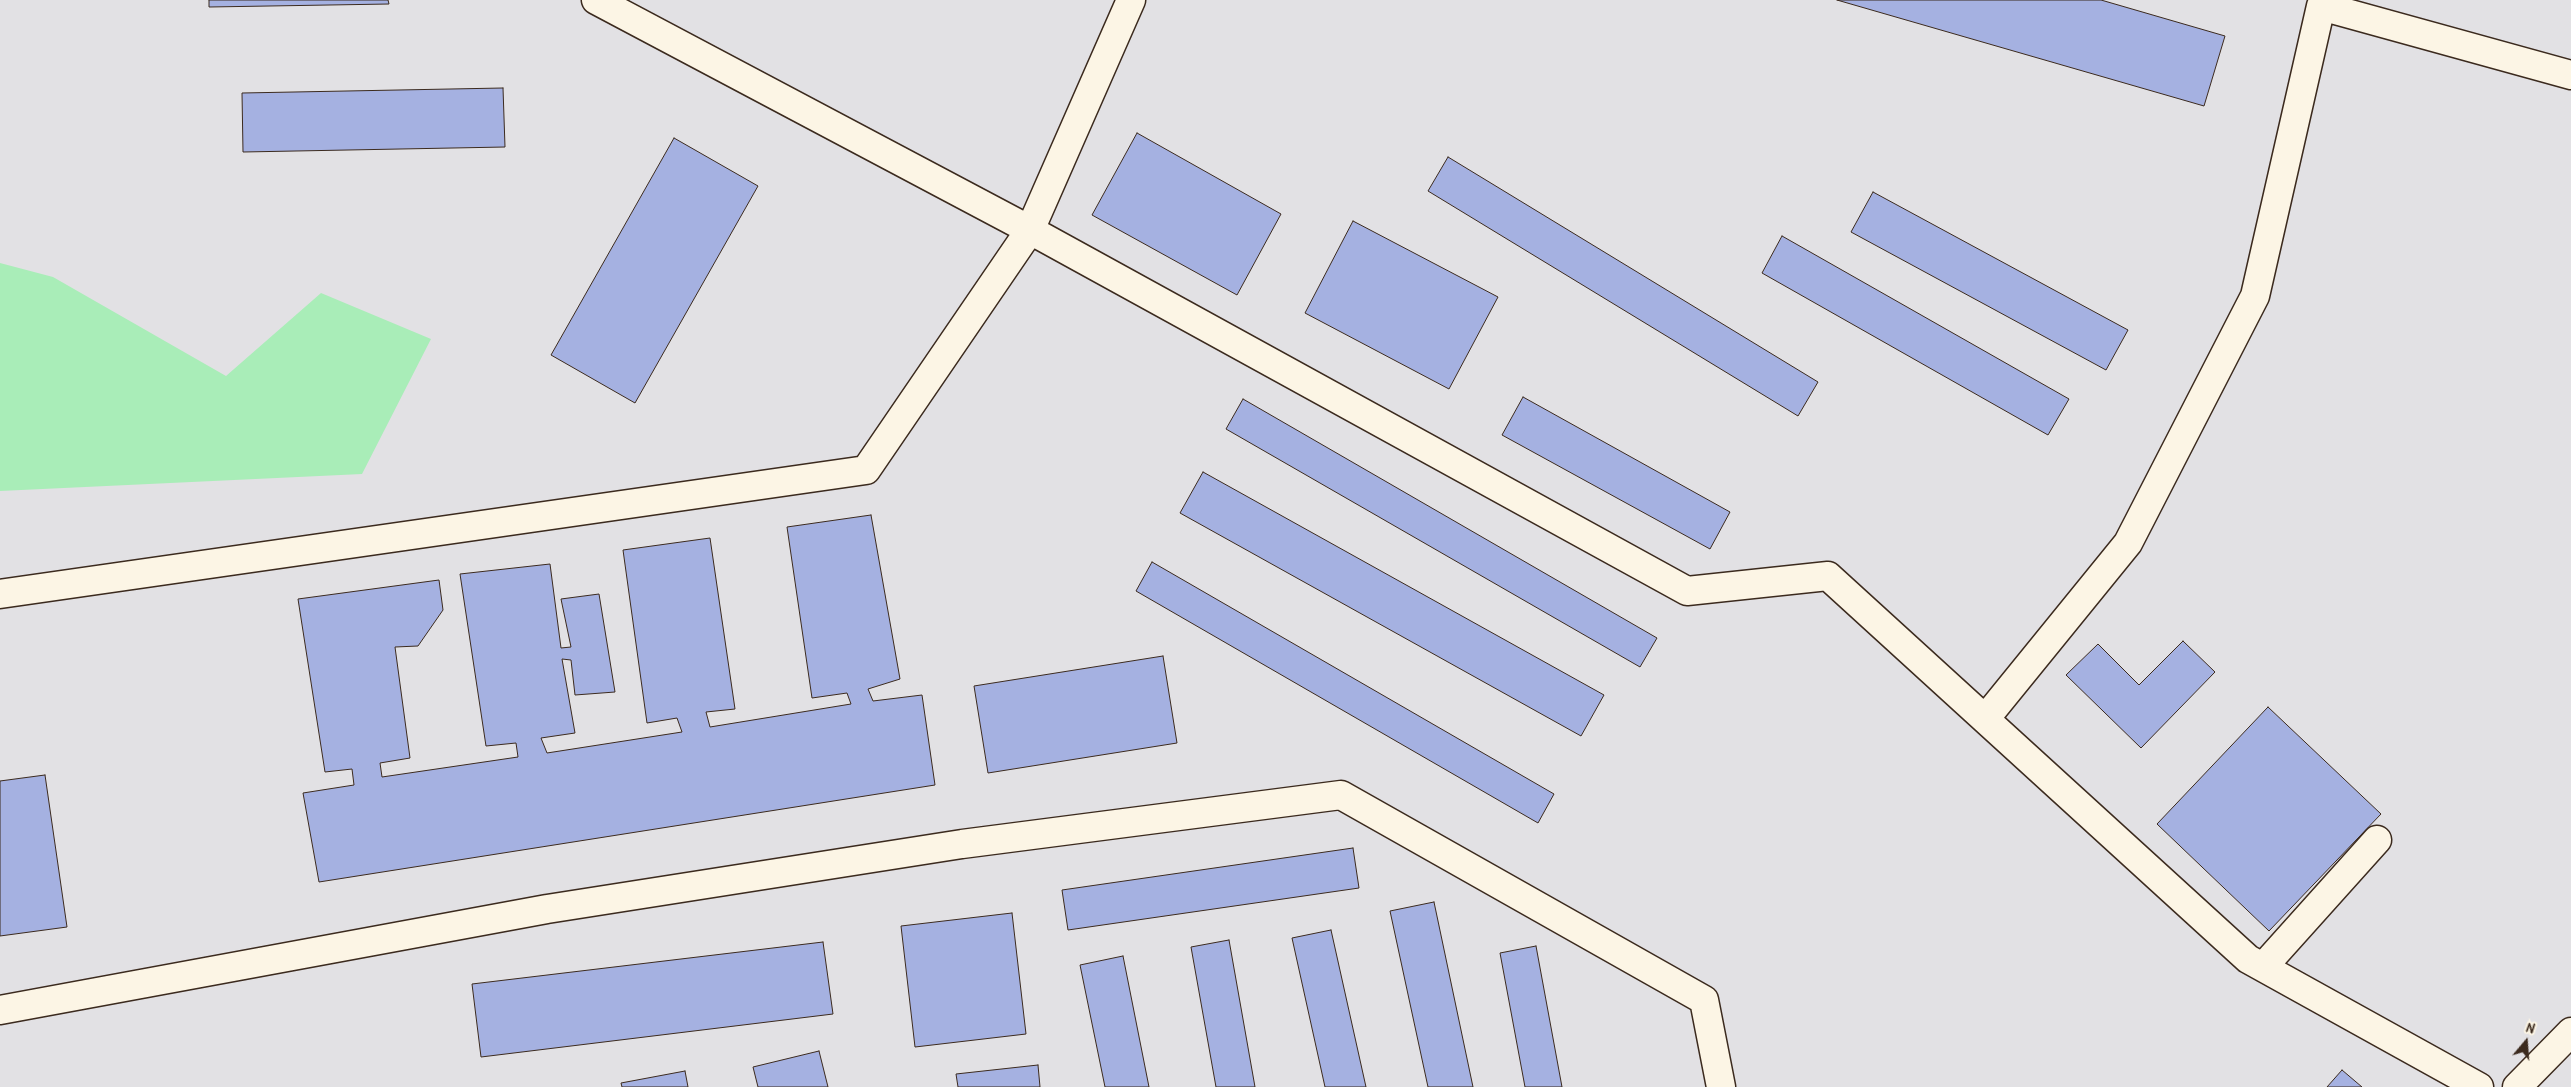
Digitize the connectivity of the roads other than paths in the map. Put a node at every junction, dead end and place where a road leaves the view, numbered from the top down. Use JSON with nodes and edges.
{"nodes":[{"id":1,"x":596,"y":0,"type":"edge"},
{"id":2,"x":1131,"y":0,"type":"edge"},
{"id":3,"x":2312,"y":3,"type":"edge"},
{"id":4,"x":2571,"y":75,"type":"edge"},
{"id":5,"x":1030,"y":230,"type":"junction"},
{"id":6,"x":0,"y":594,"type":"edge"},
{"id":7,"x":1985,"y":719,"type":"junction"},
{"id":8,"x":2378,"y":840,"type":"dead end"},
{"id":9,"x":2263,"y":967,"type":"junction"},
{"id":10,"x":0,"y":1010,"type":"edge"},
{"id":11,"x":2571,"y":1032,"type":"edge"},
{"id":12,"x":1722,"y":1087,"type":"edge"},
{"id":13,"x":2479,"y":1087,"type":"edge"},
{"id":14,"x":2517,"y":1087,"type":"edge"}],
"edges":[{"from":1,"to":5,"type":"lane"},
{"from":2,"to":5,"type":"lane"},
{"from":3,"to":4,"type":"lane"},
{"from":3,"to":7,"type":"lane"},
{"from":5,"to":6,"type":"lane"},
{"from":5,"to":7,"type":"lane"},
{"from":7,"to":9,"type":"lane"},
{"from":8,"to":9,"type":"lane"},
{"from":9,"to":13,"type":"lane"},
{"from":10,"to":12,"type":"lane"},
{"from":11,"to":14,"type":"lane"}]}
